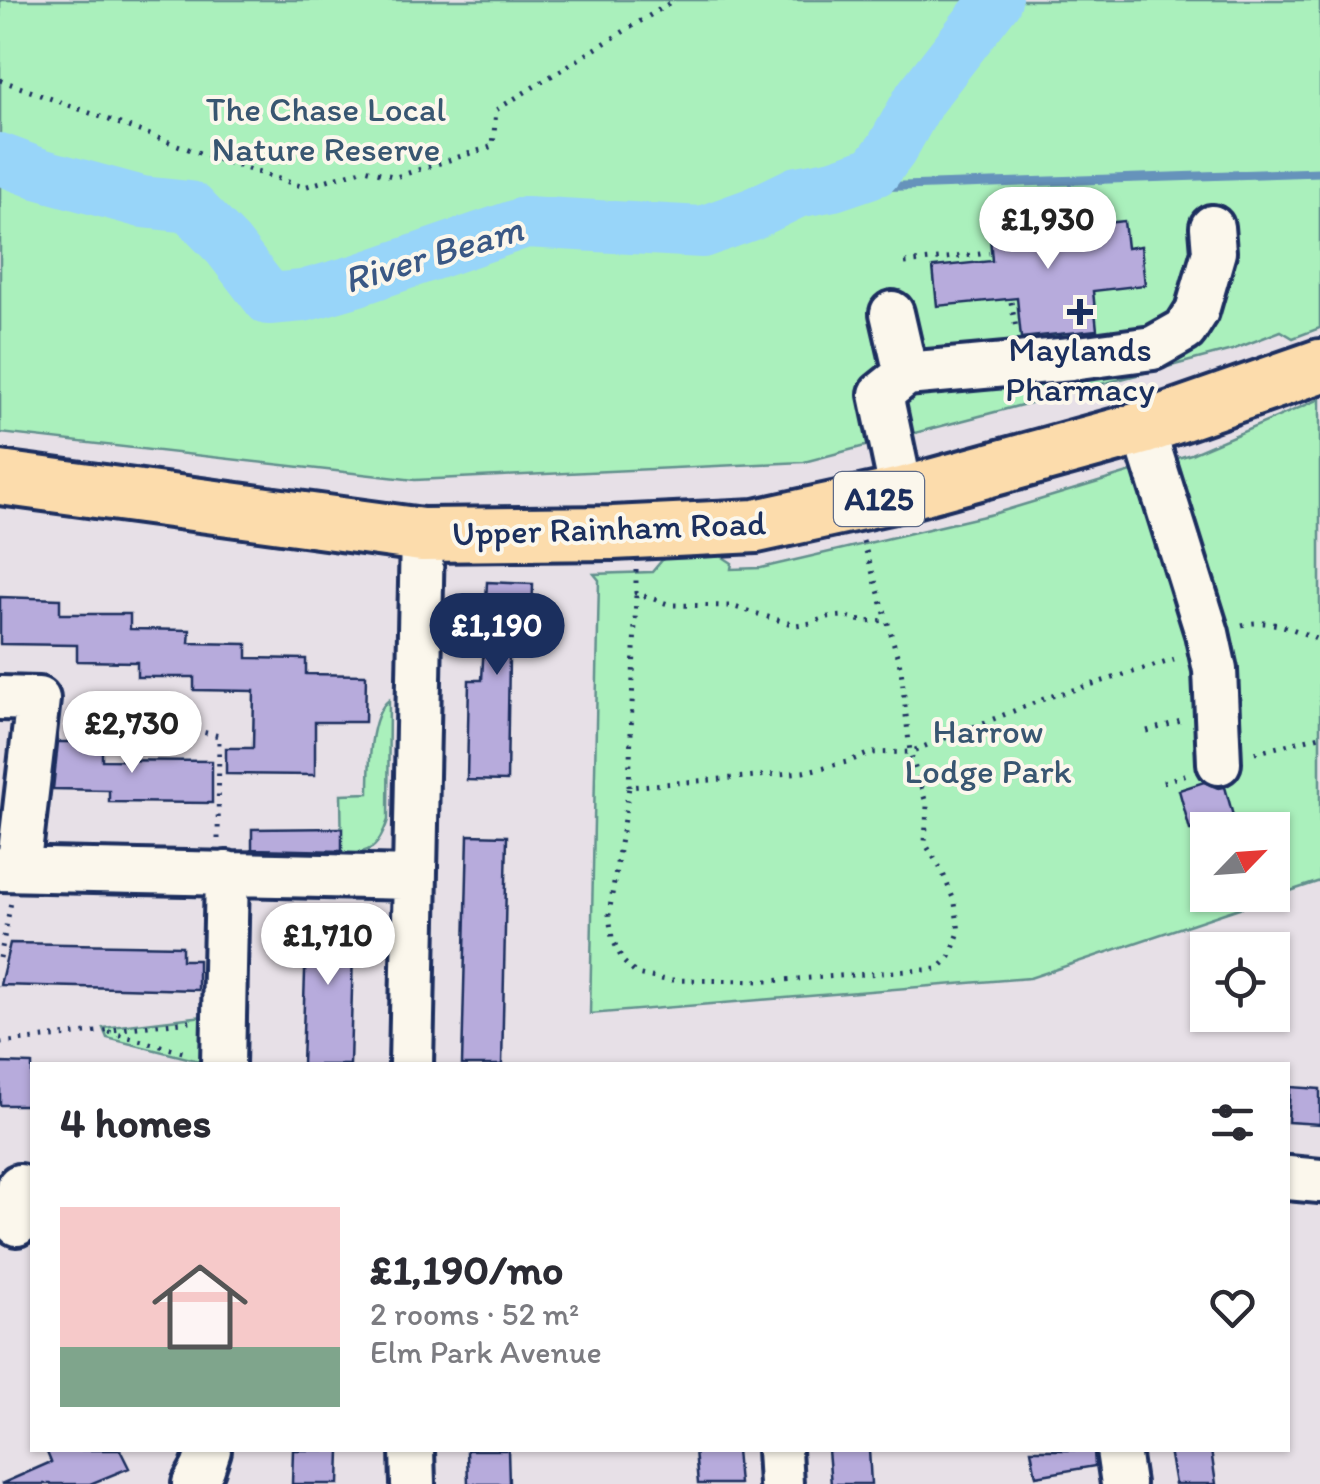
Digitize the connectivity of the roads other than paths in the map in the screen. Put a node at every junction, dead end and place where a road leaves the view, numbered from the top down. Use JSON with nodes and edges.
{"nodes":[{"id":1,"x":1212,"y":227,"type":"dead end"},
{"id":2,"x":892,"y":313,"type":"dead end"},
{"id":3,"x":1320,"y":366,"type":"edge"},
{"id":4,"x":906,"y":374,"type":"junction"},
{"id":5,"x":1144,"y":428,"type":"junction"},
{"id":6,"x":0,"y":478,"type":"edge"},
{"id":7,"x":902,"y":494,"type":"junction"},
{"id":8,"x":422,"y":535,"type":"junction"},
{"id":9,"x":0,"y":698,"type":"edge"},
{"id":10,"x":1219,"y":763,"type":"dead end"},
{"id":11,"x":9,"y":869,"type":"edge"},
{"id":12,"x":223,"y":873,"type":"junction"},
{"id":13,"x":414,"y":878,"type":"junction"},
{"id":14,"x":223,"y":1062,"type":"edge"},
{"id":15,"x":410,"y":1062,"type":"edge"},
{"id":16,"x":1290,"y":1178,"type":"edge"},
{"id":17,"x":1320,"y":1180,"type":"edge"},
{"id":18,"x":208,"y":1452,"type":"edge"},
{"id":19,"x":412,"y":1452,"type":"edge"},
{"id":20,"x":779,"y":1452,"type":"edge"},
{"id":21,"x":1118,"y":1452,"type":"edge"},
{"id":22,"x":194,"y":1484,"type":"edge"},
{"id":23,"x":412,"y":1484,"type":"edge"},
{"id":24,"x":782,"y":1484,"type":"edge"},
{"id":25,"x":1123,"y":1484,"type":"edge"}],
"edges":[{"from":1,"to":4,"type":"street"},
{"from":2,"to":4,"type":"street"},
{"from":3,"to":5,"type":"main road","name":"Upper Rainham Road","number":"A125"},
{"from":4,"to":7,"type":"street"},
{"from":5,"to":7,"type":"main road","name":"Upper Rainham Road","number":"A125"},
{"from":5,"to":10,"type":"street"},
{"from":6,"to":8,"type":"main road","name":"Upper Rainham Road","number":"A125"},
{"from":7,"to":8,"type":"main road","name":"Upper Rainham Road","number":"A125"},
{"from":8,"to":13,"type":"street"},
{"from":9,"to":11,"type":"street"},
{"from":11,"to":12,"type":"street"},
{"from":12,"to":13,"type":"street"},
{"from":12,"to":14,"type":"street"},
{"from":13,"to":15,"type":"street"},
{"from":16,"to":17,"type":"street"},
{"from":18,"to":22,"type":"street"},
{"from":19,"to":23,"type":"street"},
{"from":20,"to":24,"type":"street"},
{"from":21,"to":25,"type":"street"}]}
